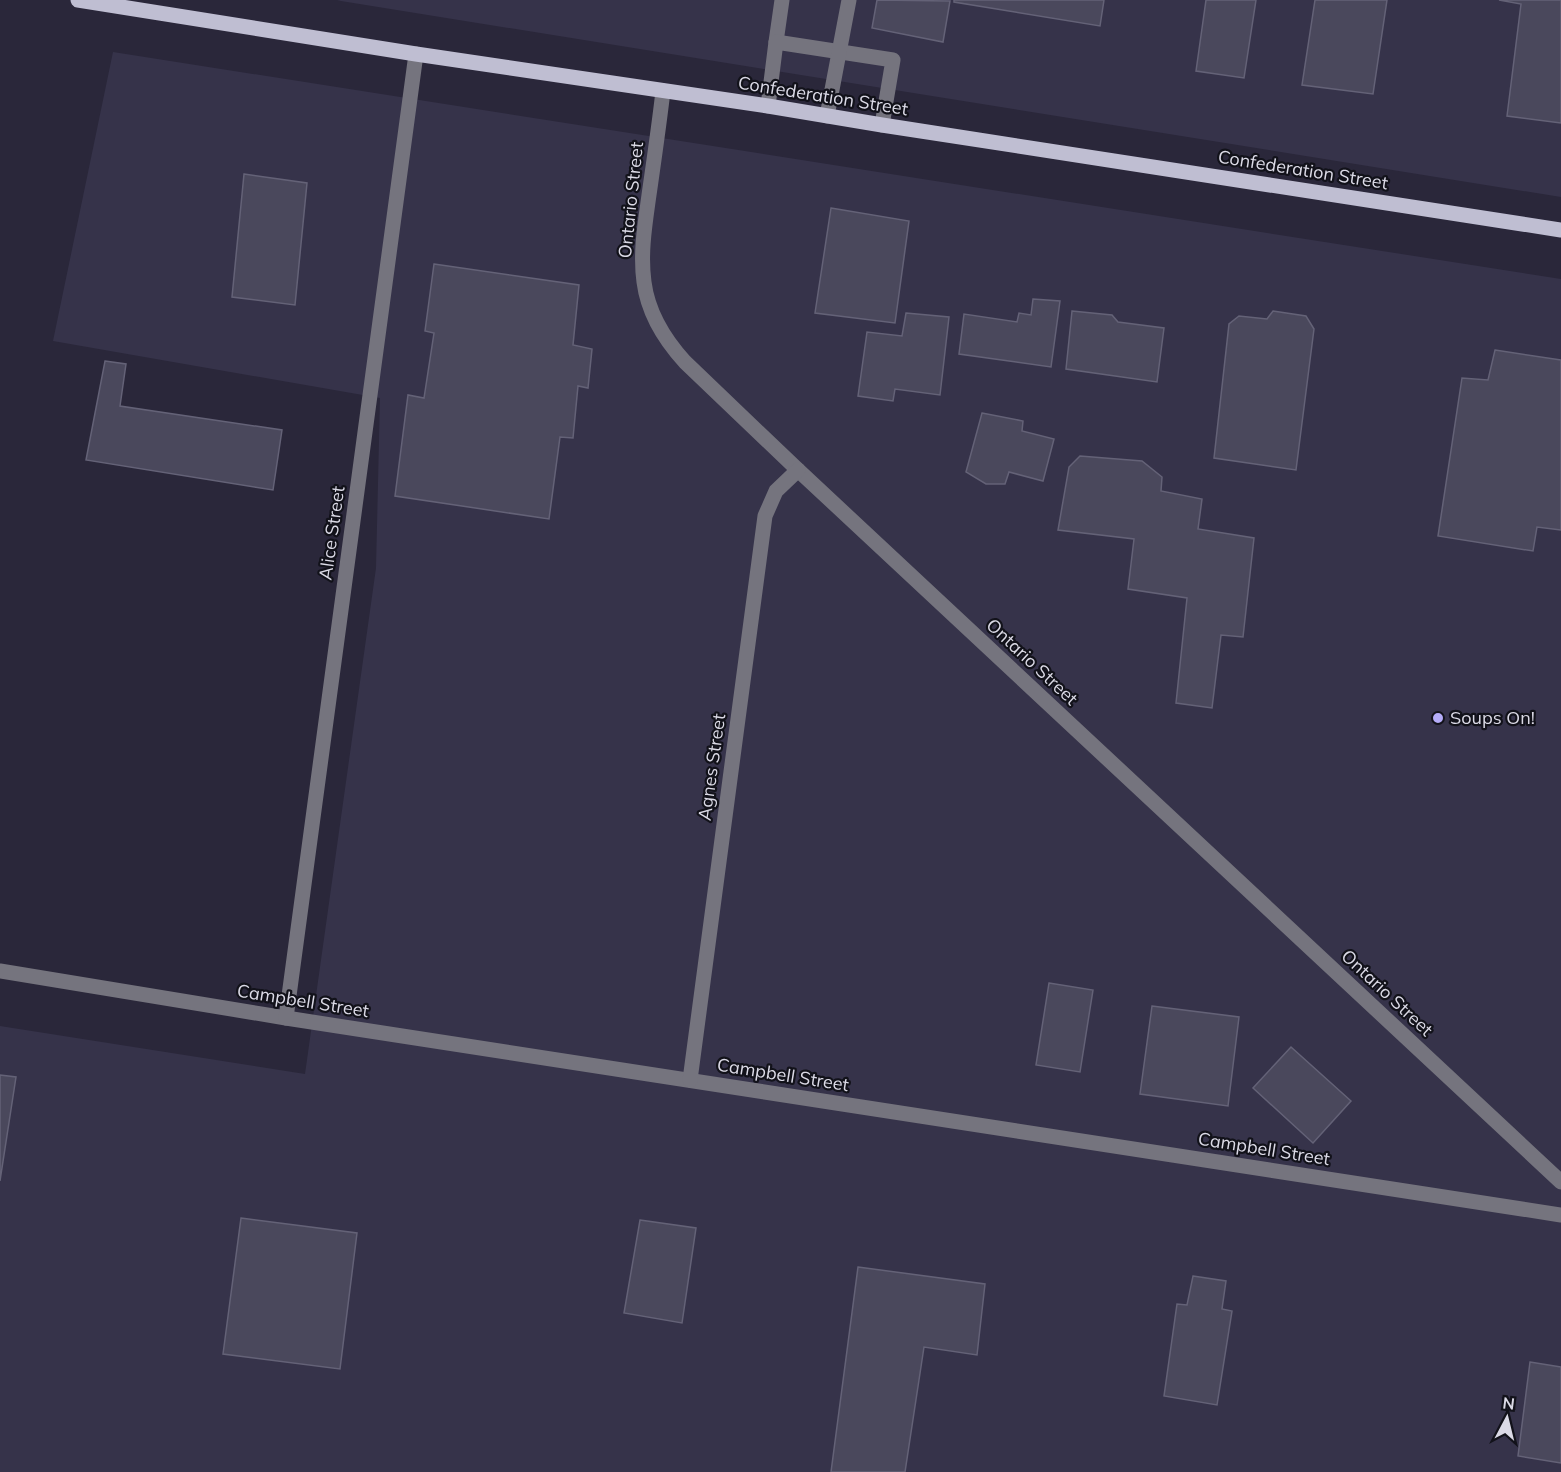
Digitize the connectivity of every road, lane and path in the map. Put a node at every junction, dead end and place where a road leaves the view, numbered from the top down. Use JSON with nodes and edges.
{"nodes":[{"id":1,"x":80,"y":0,"type":"edge"},
{"id":2,"x":782,"y":0,"type":"edge"},
{"id":3,"x":849,"y":0,"type":"edge"},
{"id":4,"x":776,"y":42,"type":"junction"},
{"id":5,"x":838,"y":51,"type":"junction"},
{"id":6,"x":416,"y":54,"type":"junction"},
{"id":7,"x":663,"y":91,"type":"junction"},
{"id":8,"x":768,"y":106,"type":"junction"},
{"id":9,"x":826,"y":116,"type":"junction"},
{"id":10,"x":882,"y":125,"type":"junction"},
{"id":11,"x":1561,"y":230,"type":"edge"},
{"id":12,"x":798,"y":470,"type":"junction"},
{"id":13,"x":0,"y":971,"type":"edge"},
{"id":14,"x":286,"y":1018,"type":"junction"},
{"id":15,"x":690,"y":1080,"type":"junction"},
{"id":16,"x":1561,"y":1182,"type":"edge"},
{"id":17,"x":1561,"y":1215,"type":"edge"}],
"edges":[{"from":1,"to":6,"type":"main road","name":"Confederation Street"},
{"from":2,"to":4,"type":"street"},
{"from":3,"to":5,"type":"street"},
{"from":4,"to":5,"type":"street"},
{"from":4,"to":8,"type":"street"},
{"from":5,"to":9,"type":"street"},
{"from":5,"to":10,"type":"street"},
{"from":6,"to":7,"type":"main road","name":"Confederation Street"},
{"from":6,"to":14,"type":"street","name":"Alice Street"},
{"from":7,"to":8,"type":"main road","name":"Confederation Street"},
{"from":7,"to":12,"type":"street","name":"Ontario Street"},
{"from":8,"to":9,"type":"main road","name":"Confederation Street"},
{"from":9,"to":10,"type":"main road","name":"Confederation Street"},
{"from":10,"to":11,"type":"main road","name":"Confederation Street"},
{"from":12,"to":15,"type":"street","name":"Agnes Street"},
{"from":12,"to":16,"type":"street","name":"Ontario Street"},
{"from":13,"to":14,"type":"street","name":"Campbell Street"},
{"from":14,"to":15,"type":"street","name":"Campbell Street"},
{"from":15,"to":17,"type":"street","name":"Campbell Street"}]}
